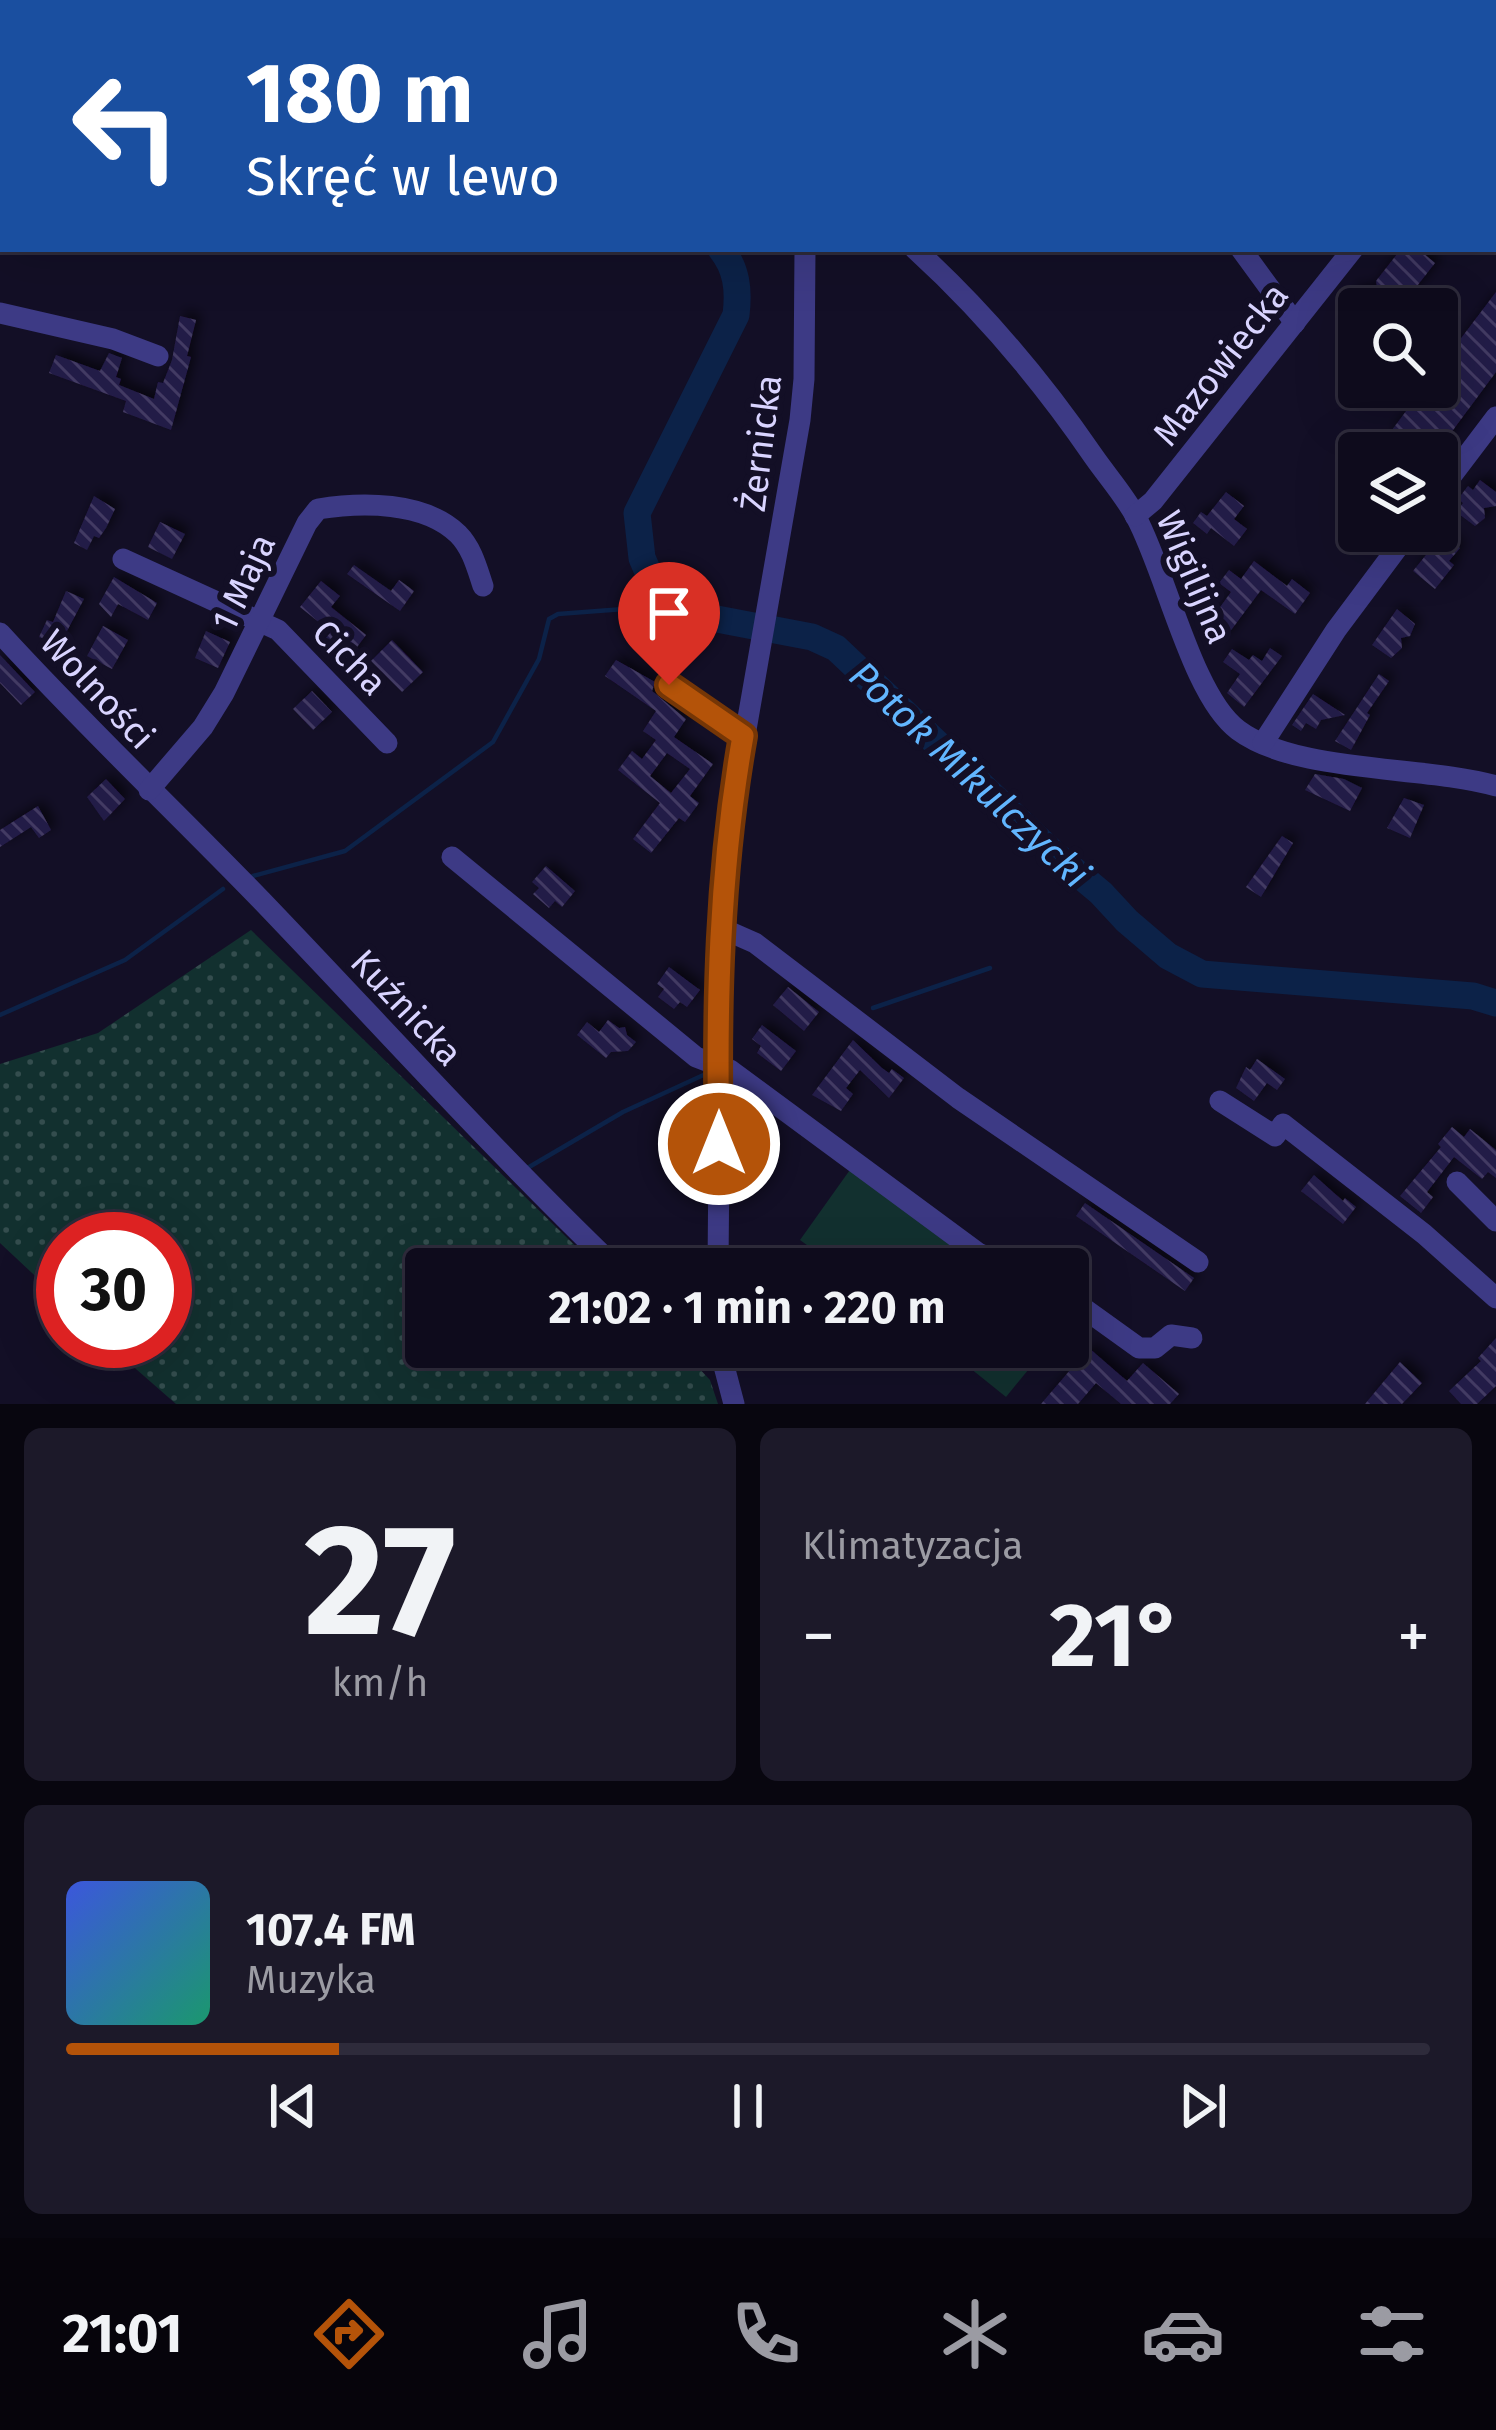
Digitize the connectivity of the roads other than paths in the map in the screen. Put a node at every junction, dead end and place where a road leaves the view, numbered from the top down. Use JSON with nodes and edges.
{"nodes":[{"id":1,"x":805,"y":252,"type":"edge"},
{"id":2,"x":918,"y":252,"type":"edge"},
{"id":3,"x":1243,"y":252,"type":"edge"},
{"id":4,"x":1351,"y":252,"type":"edge"},
{"id":5,"x":0,"y":313,"type":"edge"},
{"id":6,"x":1295,"y":323,"type":"junction"},
{"id":7,"x":158,"y":356,"type":"dead end"},
{"id":8,"x":1496,"y":417,"type":"edge"},
{"id":9,"x":1458,"y":467,"type":"edge"},
{"id":10,"x":1135,"y":516,"type":"junction"},
{"id":11,"x":1394,"y":552,"type":"edge"},
{"id":12,"x":124,"y":559,"type":"dead end"},
{"id":13,"x":483,"y":586,"type":"dead end"},
{"id":14,"x":261,"y":623,"type":"junction"},
{"id":15,"x":0,"y":633,"type":"edge"},
{"id":16,"x":669,"y":685,"type":"dead end"},
{"id":17,"x":743,"y":736,"type":"junction"},
{"id":18,"x":386,"y":743,"type":"dead end"},
{"id":19,"x":1263,"y":743,"type":"junction"},
{"id":20,"x":1496,"y":786,"type":"edge"},
{"id":21,"x":149,"y":790,"type":"junction"},
{"id":22,"x":452,"y":856,"type":"dead end"},
{"id":23,"x":721,"y":928,"type":"junction"},
{"id":24,"x":720,"y":1066,"type":"junction"},
{"id":25,"x":1220,"y":1101,"type":"dead end"},
{"id":26,"x":1456,"y":1182,"type":"dead end"},
{"id":27,"x":1496,"y":1221,"type":"edge"},
{"id":28,"x":596,"y":1248,"type":"edge"},
{"id":29,"x":718,"y":1248,"type":"edge"},
{"id":30,"x":971,"y":1248,"type":"edge"},
{"id":31,"x":1198,"y":1262,"type":"dead end"},
{"id":32,"x":1496,"y":1298,"type":"edge"},
{"id":33,"x":1089,"y":1312,"type":"edge"},
{"id":34,"x":1192,"y":1338,"type":"dead end"},
{"id":35,"x":724,"y":1368,"type":"edge"},
{"id":36,"x":734,"y":1404,"type":"edge"}],
"edges":[{"from":1,"to":17,"type":"street","name":"Żernicka"},
{"from":2,"to":10,"type":"street","name":"Wigilijna"},
{"from":3,"to":6,"type":"street"},
{"from":4,"to":6,"type":"street","name":"Mazowiecka"},
{"from":5,"to":7,"type":"street"},
{"from":6,"to":10,"type":"street","name":"Mazowiecka"},
{"from":8,"to":9,"type":"street"},
{"from":10,"to":19,"type":"street","name":"Wigilijna"},
{"from":11,"to":19,"type":"street"},
{"from":12,"to":14,"type":"street","name":"Cicha"},
{"from":13,"to":14,"type":"street","name":"1 Maja"},
{"from":14,"to":18,"type":"street","name":"Cicha"},
{"from":14,"to":21,"type":"street","name":"1 Maja"},
{"from":15,"to":21,"type":"street","name":"Wolności"},
{"from":16,"to":17,"type":"street"},
{"from":17,"to":23,"type":"street","name":"Żernicka"},
{"from":19,"to":20,"type":"street","name":"Wigilijna"},
{"from":21,"to":28,"type":"street","name":"Kuźnicka"},
{"from":22,"to":24,"type":"street"},
{"from":23,"to":24,"type":"street","name":"Żernicka"},
{"from":23,"to":31,"type":"street"},
{"from":24,"to":29,"type":"street","name":"Żernicka"},
{"from":24,"to":30,"type":"street"},
{"from":25,"to":32,"type":"street"},
{"from":26,"to":27,"type":"street"},
{"from":33,"to":34,"type":"street"},
{"from":35,"to":36,"type":"street"}]}
